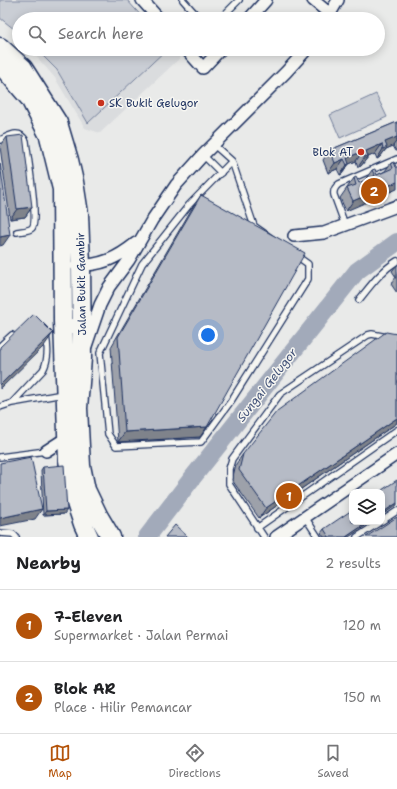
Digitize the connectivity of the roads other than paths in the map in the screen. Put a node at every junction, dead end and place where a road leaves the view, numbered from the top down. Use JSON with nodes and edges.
{"nodes":[{"id":1,"x":142,"y":0,"type":"edge"},
{"id":2,"x":183,"y":0,"type":"edge"},
{"id":3,"x":239,"y":0,"type":"edge"},
{"id":4,"x":266,"y":0,"type":"edge"},
{"id":5,"x":313,"y":0,"type":"edge"},
{"id":6,"x":338,"y":0,"type":"edge"},
{"id":7,"x":153,"y":12,"type":"edge"},
{"id":8,"x":194,"y":12,"type":"edge"},
{"id":9,"x":227,"y":12,"type":"edge"},
{"id":10,"x":255,"y":12,"type":"edge"},
{"id":11,"x":325,"y":12,"type":"edge"},
{"id":12,"x":331,"y":12,"type":"edge"},
{"id":13,"x":0,"y":47,"type":"edge"},
{"id":14,"x":192,"y":56,"type":"edge"},
{"id":15,"x":214,"y":56,"type":"edge"},
{"id":16,"x":301,"y":56,"type":"edge"},
{"id":17,"x":0,"y":64,"type":"edge"},
{"id":18,"x":0,"y":140,"type":"edge"},
{"id":19,"x":214,"y":145,"type":"junction"},
{"id":20,"x":203,"y":155,"type":"junction"},
{"id":21,"x":397,"y":159,"type":"edge"},
{"id":22,"x":232,"y":161,"type":"junction"},
{"id":23,"x":221,"y":173,"type":"junction"},
{"id":24,"x":397,"y":206,"type":"edge"},
{"id":25,"x":345,"y":225,"type":"junction"},
{"id":26,"x":17,"y":232,"type":"dead end"},
{"id":27,"x":294,"y":236,"type":"dead end"},
{"id":28,"x":143,"y":237,"type":"junction"},
{"id":29,"x":397,"y":261,"type":"edge"},
{"id":30,"x":81,"y":266,"type":"junction"},
{"id":31,"x":62,"y":267,"type":"junction"},
{"id":32,"x":359,"y":300,"type":"dead end"},
{"id":33,"x":42,"y":328,"type":"edge"},
{"id":34,"x":17,"y":330,"type":"edge"},
{"id":35,"x":397,"y":339,"type":"edge"},
{"id":36,"x":0,"y":346,"type":"edge"},
{"id":37,"x":82,"y":358,"type":"junction"},
{"id":38,"x":66,"y":393,"type":"junction"},
{"id":39,"x":12,"y":403,"type":"junction"},
{"id":40,"x":0,"y":407,"type":"edge"},
{"id":41,"x":397,"y":430,"type":"edge"},
{"id":42,"x":67,"y":436,"type":"junction"},
{"id":43,"x":46,"y":451,"type":"junction"},
{"id":44,"x":397,"y":454,"type":"edge"},
{"id":45,"x":0,"y":457,"type":"edge"},
{"id":46,"x":68,"y":460,"type":"junction"},
{"id":47,"x":397,"y":511,"type":"edge"},
{"id":48,"x":305,"y":517,"type":"junction"},
{"id":49,"x":385,"y":518,"type":"edge"},
{"id":50,"x":375,"y":525,"type":"edge"},
{"id":51,"x":257,"y":528,"type":"junction"},
{"id":52,"x":0,"y":533,"type":"edge"},
{"id":53,"x":84,"y":533,"type":"edge"},
{"id":54,"x":16,"y":537,"type":"edge"},
{"id":55,"x":111,"y":537,"type":"edge"},
{"id":56,"x":264,"y":537,"type":"edge"},
{"id":57,"x":276,"y":537,"type":"edge"},
{"id":58,"x":318,"y":537,"type":"edge"},
{"id":59,"x":357,"y":537,"type":"edge"}],
"edges":[{"from":1,"to":7,"type":"street"},
{"from":2,"to":8,"type":"lane"},
{"from":3,"to":9,"type":"lane"},
{"from":4,"to":10,"type":"street"},
{"from":5,"to":11,"type":"street"},
{"from":6,"to":12,"type":"street"},
{"from":13,"to":30,"type":"main road","name":"Jalan Bukit Gambir"},
{"from":14,"to":15,"type":"street"},
{"from":16,"to":19,"type":"street"},
{"from":17,"to":31,"type":"main road","name":"Jalan Bukit Gambir"},
{"from":18,"to":26,"type":"lane"},
{"from":19,"to":20,"type":"street"},
{"from":19,"to":22,"type":"lane"},
{"from":20,"to":23,"type":"lane"},
{"from":20,"to":28,"type":"street"},
{"from":21,"to":25,"type":"lane"},
{"from":22,"to":23,"type":"lane"},
{"from":22,"to":23,"type":"lane"},
{"from":24,"to":25,"type":"street"},
{"from":25,"to":27,"type":"street"},
{"from":28,"to":30,"type":"street"},
{"from":28,"to":37,"type":"street"},
{"from":29,"to":32,"type":"lane"},
{"from":30,"to":31,"type":"street"},
{"from":30,"to":37,"type":"main road","name":"Jalan Bukit Gambir"},
{"from":31,"to":38,"type":"main road","name":"Jalan Bukit Gambir"},
{"from":33,"to":39,"type":"lane"},
{"from":34,"to":36,"type":"lane"},
{"from":35,"to":51,"type":"lane"},
{"from":37,"to":55,"type":"main road","name":"Jalan Bukit Gambir"},
{"from":38,"to":39,"type":"lane"},
{"from":38,"to":42,"type":"main road","name":"Jalan Bukit Gambir"},
{"from":39,"to":40,"type":"lane"},
{"from":41,"to":51,"type":"lane"},
{"from":42,"to":43,"type":"street"},
{"from":42,"to":46,"type":"main road","name":"Jalan Bukit Gambir"},
{"from":43,"to":45,"type":"lane"},
{"from":43,"to":46,"type":"street"},
{"from":44,"to":48,"type":"street"},
{"from":46,"to":53,"type":"main road","name":"Jalan Bukit Gambir"},
{"from":47,"to":49,"type":"lane"},
{"from":48,"to":57,"type":"street"},
{"from":48,"to":58,"type":"lane"},
{"from":50,"to":59,"type":"lane"},
{"from":51,"to":56,"type":"lane"},
{"from":52,"to":54,"type":"lane"}]}
